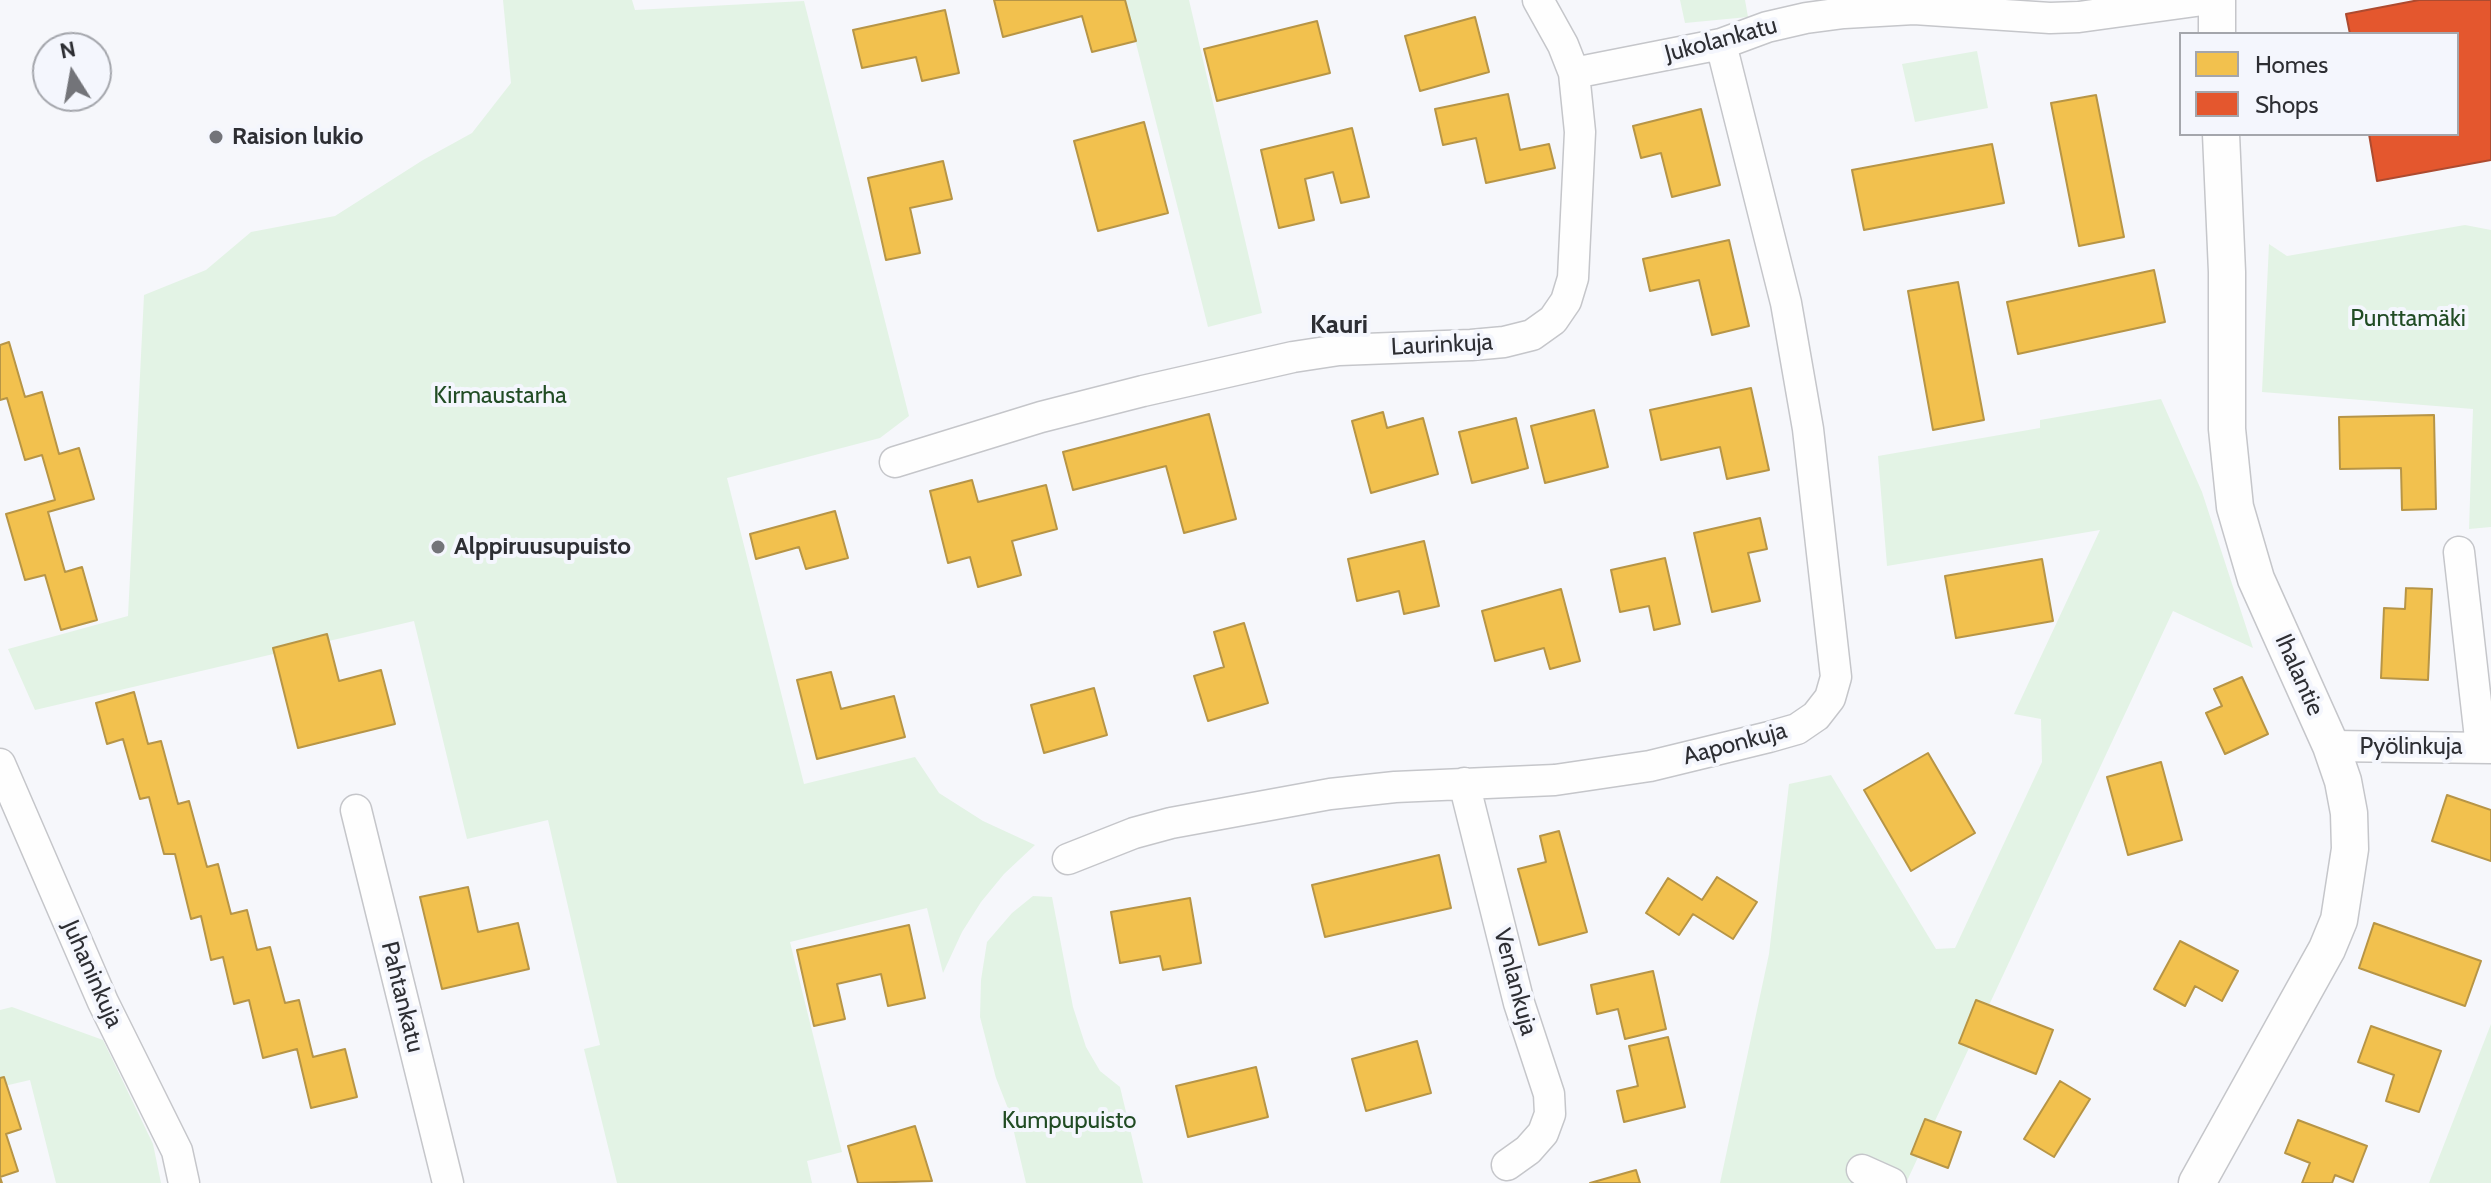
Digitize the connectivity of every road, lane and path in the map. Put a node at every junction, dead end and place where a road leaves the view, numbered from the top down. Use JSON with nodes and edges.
{"nodes":[{"id":1,"x":1538,"y":0,"type":"edge"},
{"id":2,"x":2203,"y":0,"type":"edge"},
{"id":3,"x":2217,"y":0,"type":"edge"},
{"id":4,"x":1764,"y":14,"type":"edge"},
{"id":5,"x":2217,"y":32,"type":"edge"},
{"id":6,"x":1721,"y":44,"type":"junction"},
{"id":7,"x":1574,"y":73,"type":"junction"},
{"id":8,"x":2221,"y":136,"type":"edge"},
{"id":9,"x":895,"y":462,"type":"dead end"},
{"id":10,"x":2459,"y":552,"type":"dead end"},
{"id":11,"x":2331,"y":746,"type":"junction"},
{"id":12,"x":2486,"y":747,"type":"edge"},
{"id":13,"x":0,"y":764,"type":"edge"},
{"id":14,"x":1464,"y":783,"type":"junction"},
{"id":15,"x":356,"y":810,"type":"dead end"},
{"id":16,"x":1068,"y":859,"type":"dead end"},
{"id":17,"x":1507,"y":1165,"type":"dead end"},
{"id":18,"x":1862,"y":1170,"type":"dead end"},
{"id":19,"x":184,"y":1183,"type":"edge"},
{"id":20,"x":448,"y":1183,"type":"edge"},
{"id":21,"x":1891,"y":1183,"type":"edge"},
{"id":22,"x":2197,"y":1183,"type":"edge"}],
"edges":[{"from":1,"to":7,"type":"street","name":"Laurinkuja"},
{"from":2,"to":4,"type":"street","name":"Jukolankatu"},
{"from":3,"to":5,"type":"street"},
{"from":4,"to":6,"type":"street","name":"Jukolankatu"},
{"from":6,"to":7,"type":"street","name":"Jukolankatu"},
{"from":6,"to":14,"type":"street","name":"Aaponkuja"},
{"from":7,"to":9,"type":"street","name":"Laurinkuja"},
{"from":8,"to":11,"type":"street","name":"Ihalantie"},
{"from":10,"to":12,"type":"street"},
{"from":11,"to":12,"type":"street","name":"Pyölinkuja"},
{"from":11,"to":22,"type":"street","name":"Ihalantie"},
{"from":13,"to":19,"type":"street","name":"Juhaninkuja"},
{"from":14,"to":16,"type":"street","name":"Aaponkuja"},
{"from":14,"to":17,"type":"street","name":"Venlankuja"},
{"from":15,"to":20,"type":"street","name":"Pahtankatu"},
{"from":18,"to":21,"type":"street"}]}
